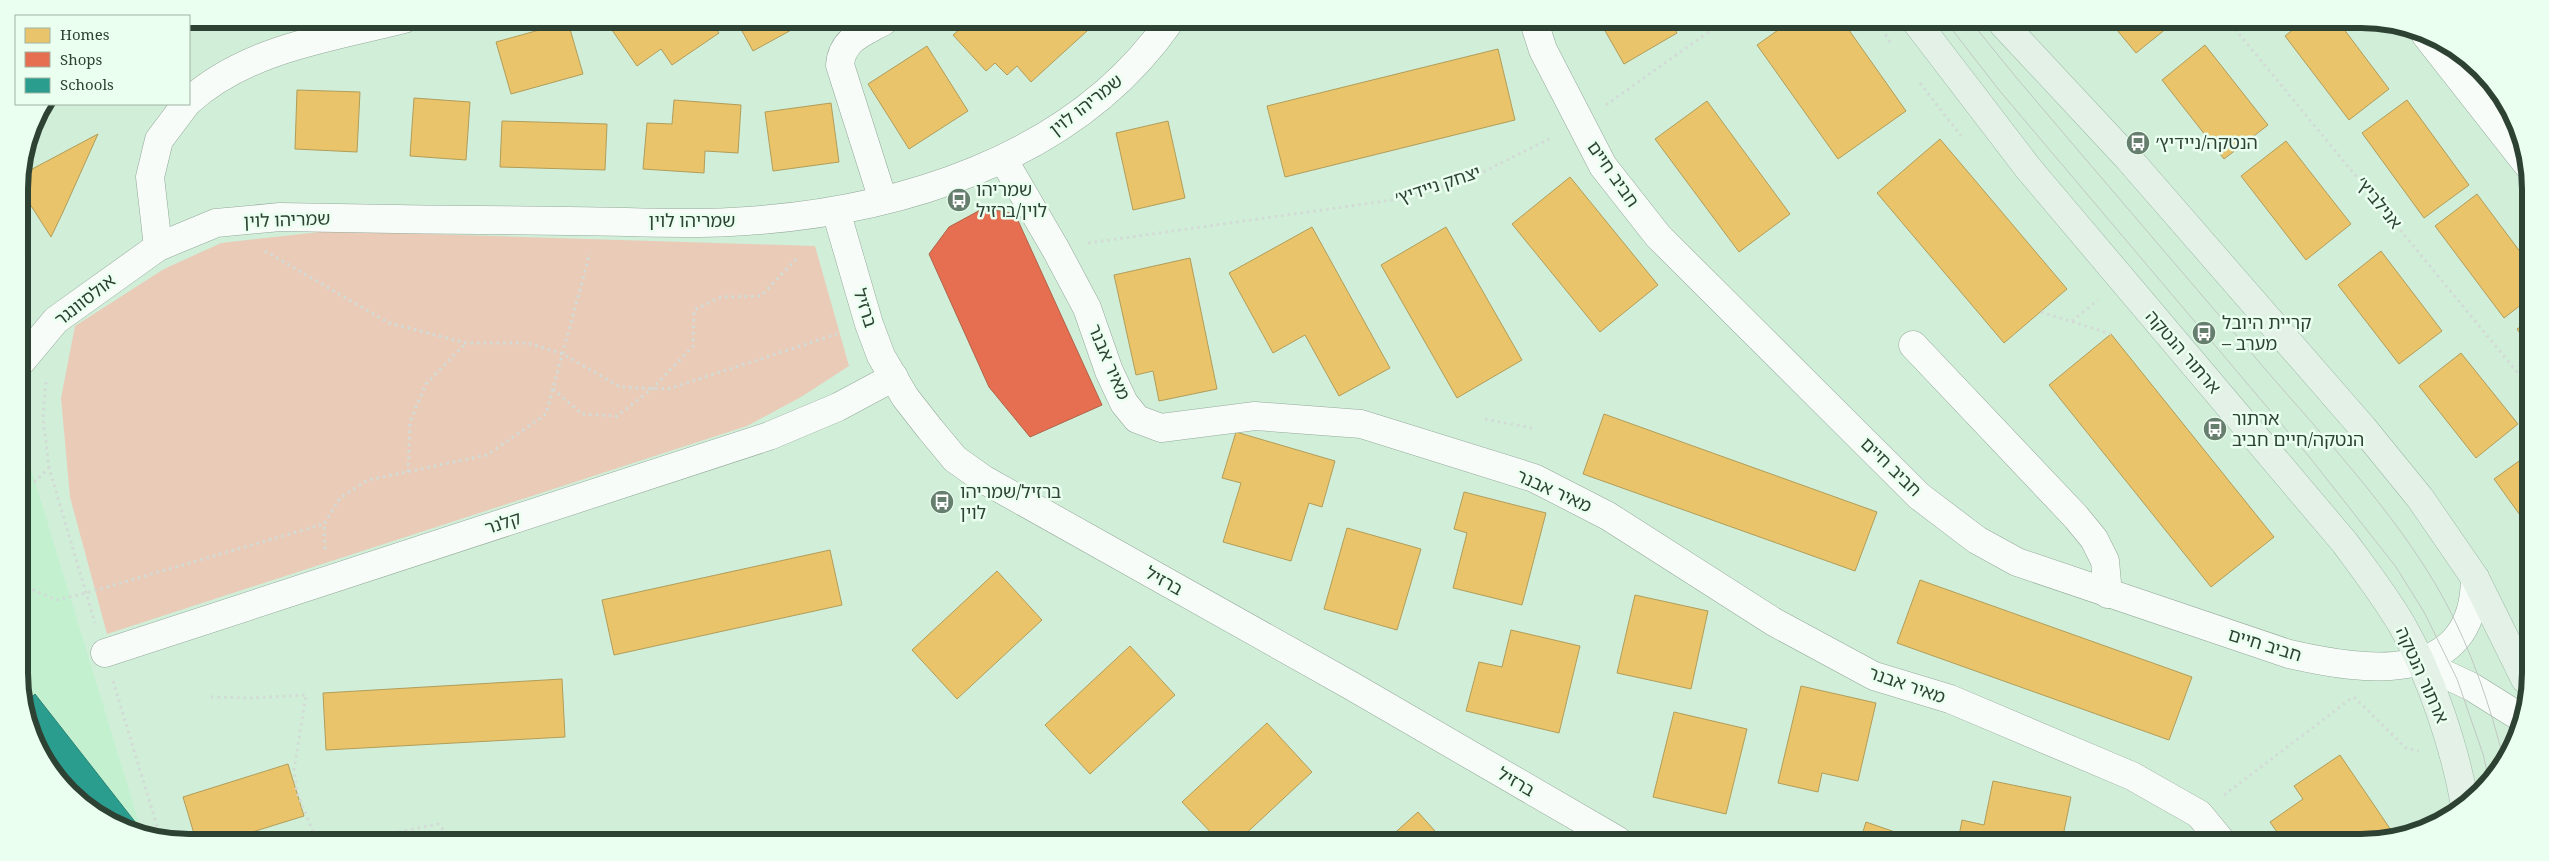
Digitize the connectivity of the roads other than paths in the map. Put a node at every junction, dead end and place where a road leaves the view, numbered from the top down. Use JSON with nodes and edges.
{"nodes":[{"id":1,"x":368,"y":28,"type":"edge"},
{"id":2,"x":872,"y":28,"type":"edge"},
{"id":3,"x":1165,"y":28,"type":"edge"},
{"id":4,"x":1536,"y":28,"type":"edge"},
{"id":5,"x":1921,"y":28,"type":"edge"},
{"id":6,"x":2007,"y":28,"type":"edge"},
{"id":7,"x":2437,"y":47,"type":"edge"},
{"id":8,"x":190,"y":100,"type":"edge"},
{"id":9,"x":185,"y":105,"type":"edge"},
{"id":10,"x":2496,"y":110,"type":"edge"},
{"id":11,"x":2514,"y":142,"type":"edge"},
{"id":12,"x":1003,"y":159,"type":"junction"},
{"id":13,"x":883,"y":200,"type":"junction"},
{"id":14,"x":836,"y":211,"type":"junction"},
{"id":15,"x":158,"y":247,"type":"junction"},
{"id":16,"x":1913,"y":345,"type":"dead end"},
{"id":17,"x":28,"y":353,"type":"edge"},
{"id":18,"x":894,"y":378,"type":"junction"},
{"id":19,"x":2475,"y":578,"type":"junction"},
{"id":20,"x":2108,"y":594,"type":"junction"},
{"id":21,"x":105,"y":653,"type":"road end"},
{"id":22,"x":2408,"y":664,"type":"junction"},
{"id":23,"x":2522,"y":674,"type":"edge"},
{"id":24,"x":2516,"y":714,"type":"edge"},
{"id":25,"x":2464,"y":796,"type":"edge"},
{"id":26,"x":1606,"y":833,"type":"edge"},
{"id":27,"x":2215,"y":833,"type":"edge"}],
"edges":[{"from":1,"to":8,"type":"street"},
{"from":2,"to":13,"type":"street"},
{"from":3,"to":12,"type":"street","name":"שמריהו לוין"},
{"from":4,"to":20,"type":"street","name":"חביב חיים"},
{"from":5,"to":22,"type":"main road","name":"ארתור הנטקה"},
{"from":6,"to":19,"type":"main road"},
{"from":7,"to":10,"type":"street"},
{"from":9,"to":15,"type":"street"},
{"from":10,"to":11,"type":"street"},
{"from":12,"to":13,"type":"street","name":"שמריהו לוין"},
{"from":12,"to":27,"type":"street","name":"מאיר אבנר"},
{"from":13,"to":14,"type":"street","name":"שמריהו לוין"},
{"from":14,"to":15,"type":"street","name":"שמריהו לוין"},
{"from":14,"to":18,"type":"street","name":"ברזיל"},
{"from":15,"to":17,"type":"street","name":"אולסוונגר"},
{"from":16,"to":20,"type":"street"},
{"from":18,"to":21,"type":"street","name":"קלנר"},
{"from":18,"to":26,"type":"street","name":"ברזיל"},
{"from":19,"to":22,"type":"street"},
{"from":19,"to":23,"type":"main road"},
{"from":20,"to":22,"type":"street","name":"חביב חיים"},
{"from":22,"to":24,"type":"street"},
{"from":22,"to":25,"type":"main road","name":"ארתור הנטקה"}]}
